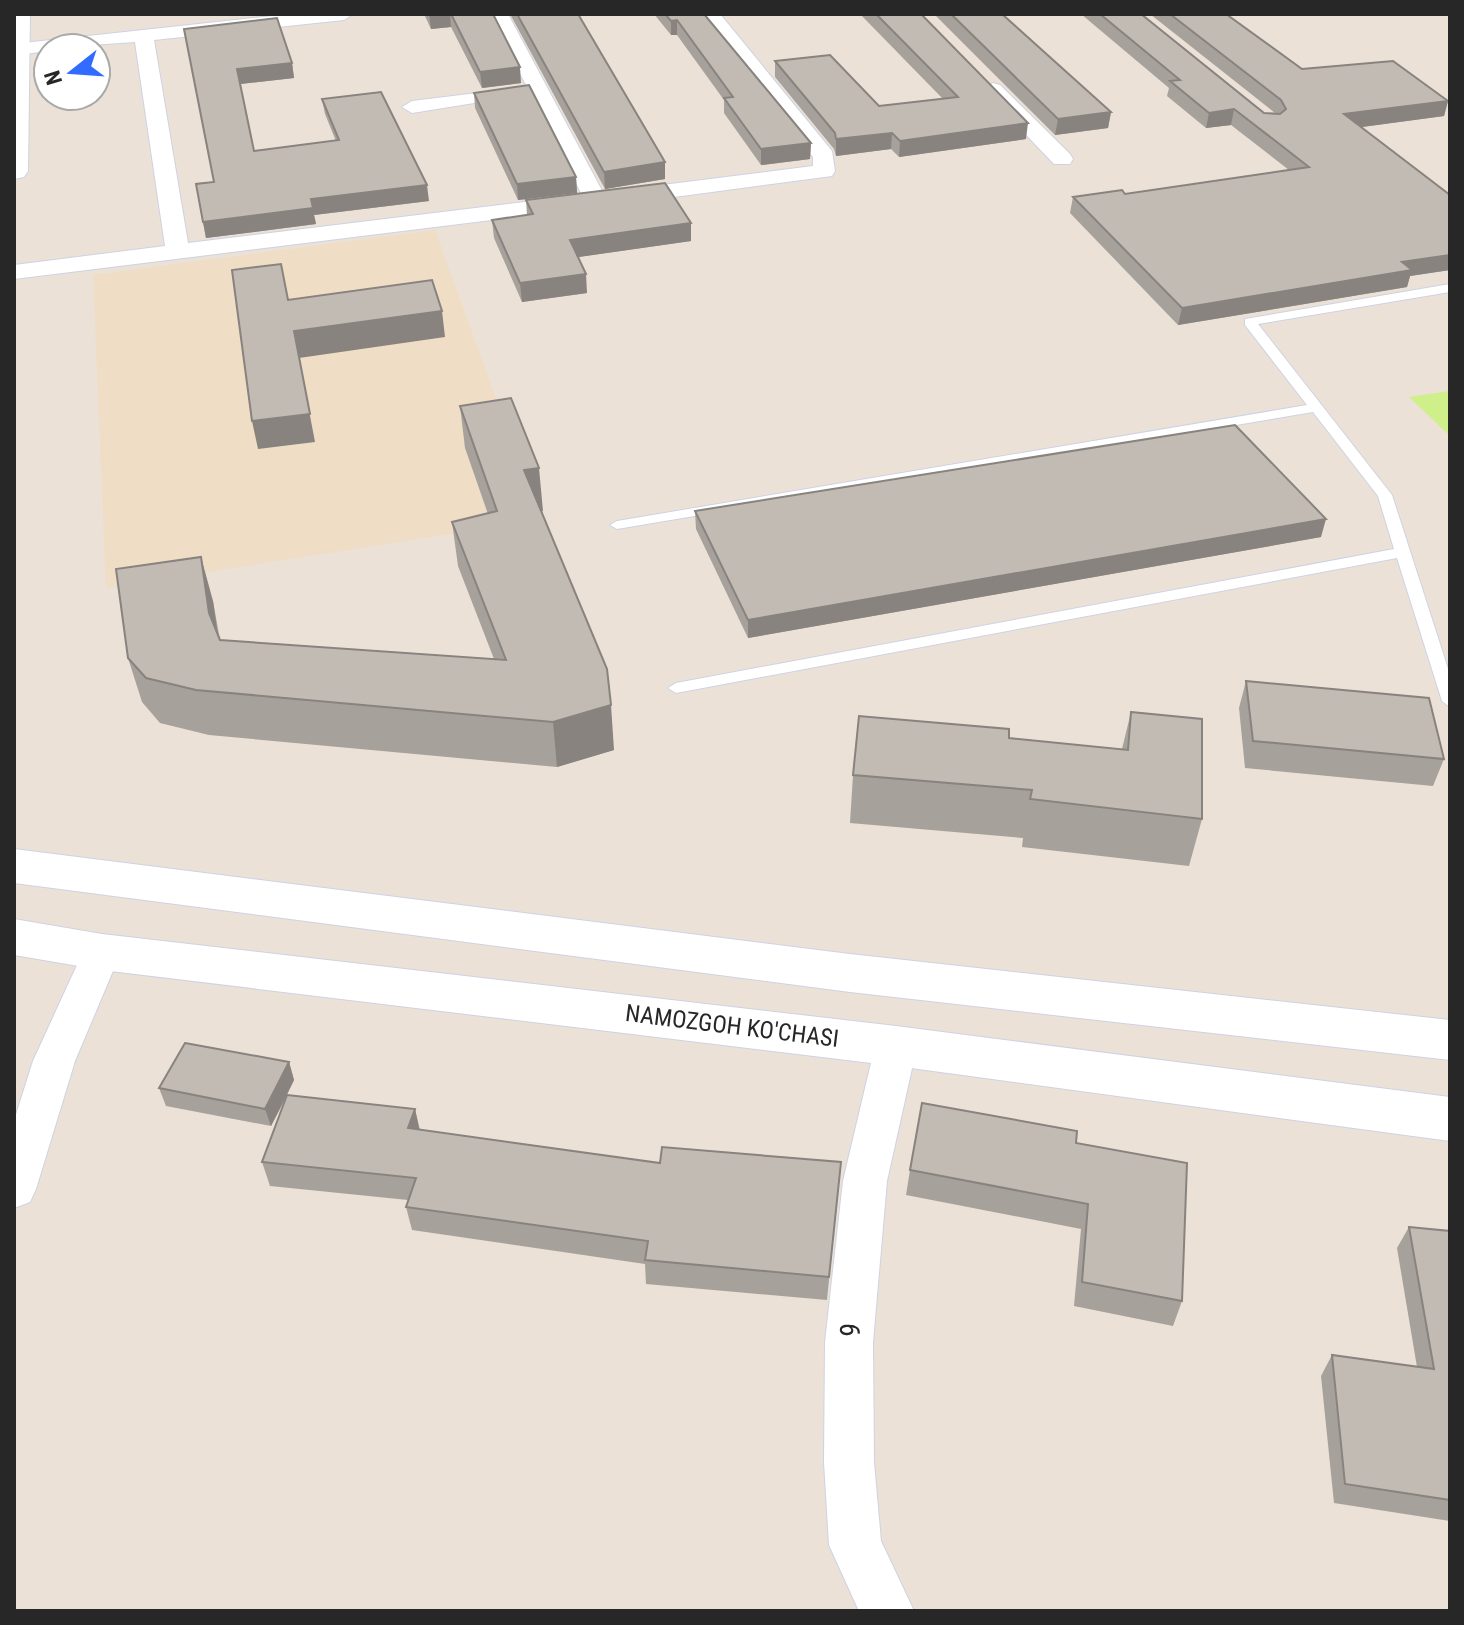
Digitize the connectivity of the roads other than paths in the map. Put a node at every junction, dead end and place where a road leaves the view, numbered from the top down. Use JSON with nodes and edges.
{"nodes":[{"id":1,"x":344,"y":14,"type":"edge"},
{"id":2,"x":499,"y":14,"type":"edge"},
{"id":3,"x":710,"y":14,"type":"edge"},
{"id":4,"x":16,"y":34,"type":"edge"},
{"id":5,"x":144,"y":35,"type":"junction"},
{"id":6,"x":977,"y":73,"type":"edge"},
{"id":7,"x":402,"y":87,"type":"dead end"},
{"id":8,"x":536,"y":90,"type":"junction"},
{"id":9,"x":412,"y":107,"type":"junction"},
{"id":10,"x":422,"y":132,"type":"dead end"},
{"id":11,"x":1062,"y":159,"type":"dead end"},
{"id":12,"x":14,"y":171,"type":"edge"},
{"id":13,"x":596,"y":200,"type":"junction"},
{"id":14,"x":178,"y":253,"type":"junction"},
{"id":15,"x":14,"y":272,"type":"edge"},
{"id":16,"x":1450,"y":288,"type":"edge"},
{"id":17,"x":1318,"y":407,"type":"junction"},
{"id":18,"x":617,"y":525,"type":"dead end"},
{"id":19,"x":1403,"y":552,"type":"junction"},
{"id":20,"x":676,"y":688,"type":"dead end"},
{"id":21,"x":1450,"y":701,"type":"edge"},
{"id":22,"x":14,"y":866,"type":"edge"},
{"id":23,"x":14,"y":937,"type":"edge"},
{"id":24,"x":102,"y":952,"type":"junction"},
{"id":25,"x":1450,"y":1040,"type":"edge"},
{"id":26,"x":896,"y":1046,"type":"junction"},
{"id":27,"x":1450,"y":1119,"type":"edge"},
{"id":28,"x":14,"y":1189,"type":"edge"},
{"id":29,"x":887,"y":1611,"type":"edge"}],
"edges":[{"from":1,"to":5,"type":"street"},
{"from":2,"to":8,"type":"street"},
{"from":3,"to":13,"type":"street"},
{"from":4,"to":5,"type":"street"},
{"from":4,"to":12,"type":"main road"},
{"from":5,"to":14,"type":"street"},
{"from":6,"to":11,"type":"street"},
{"from":7,"to":9,"type":"street"},
{"from":8,"to":9,"type":"street"},
{"from":8,"to":13,"type":"street"},
{"from":9,"to":10,"type":"street"},
{"from":13,"to":14,"type":"street"},
{"from":14,"to":15,"type":"street"},
{"from":16,"to":17,"type":"lane"},
{"from":17,"to":18,"type":"lane"},
{"from":17,"to":19,"type":"lane"},
{"from":19,"to":20,"type":"lane"},
{"from":19,"to":21,"type":"lane"},
{"from":22,"to":25,"type":"main road"},
{"from":23,"to":24,"type":"main road","name":"NAMOZGOH KO'CHASI"},
{"from":24,"to":26,"type":"main road","name":"NAMOZGOH KO'CHASI"},
{"from":24,"to":28,"type":"street"},
{"from":26,"to":27,"type":"main road","name":"NAMOZGOH KO'CHASI"},
{"from":26,"to":29,"type":"street","name":"9"}]}
